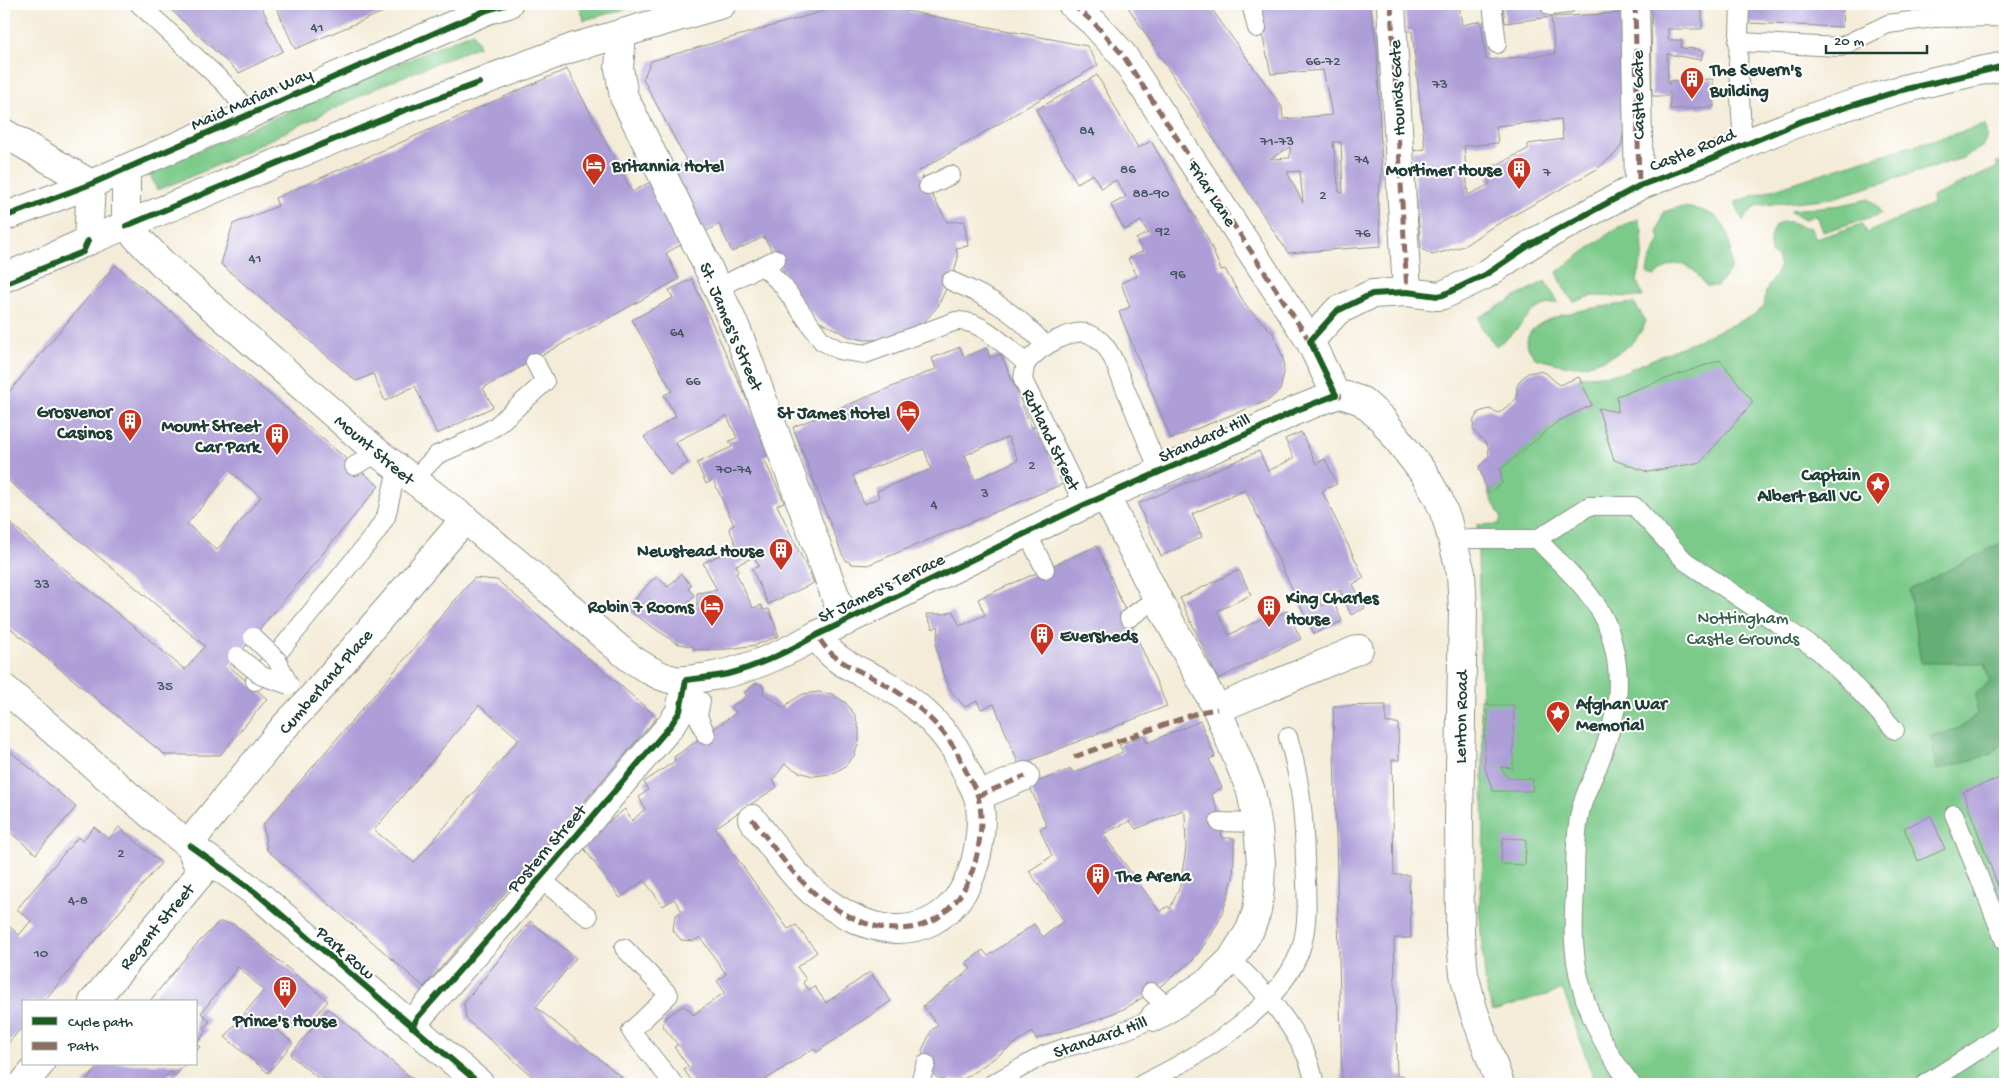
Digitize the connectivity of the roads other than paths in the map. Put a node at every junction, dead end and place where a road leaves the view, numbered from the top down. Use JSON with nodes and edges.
{"nodes":[{"id":1,"x":139,"y":4,"type":"edge"},
{"id":2,"x":508,"y":4,"type":"edge"},
{"id":3,"x":722,"y":4,"type":"edge"},
{"id":4,"x":1072,"y":4,"type":"edge"},
{"id":5,"x":1251,"y":4,"type":"edge"},
{"id":6,"x":1391,"y":4,"type":"edge"},
{"id":7,"x":1635,"y":4,"type":"edge"},
{"id":8,"x":1740,"y":4,"type":"edge"},
{"id":9,"x":1496,"y":8,"type":"edge"},
{"id":10,"x":2005,"y":17,"type":"edge"},
{"id":11,"x":1257,"y":28,"type":"dead end"},
{"id":12,"x":622,"y":33,"type":"junction"},
{"id":13,"x":1738,"y":42,"type":"junction"},
{"id":14,"x":1497,"y":44,"type":"dead end"},
{"id":15,"x":2005,"y":66,"type":"edge"},
{"id":16,"x":251,"y":115,"type":"junction"},
{"id":17,"x":4,"y":133,"type":"edge"},
{"id":18,"x":1736,"y":148,"type":"junction"},
{"id":19,"x":126,"y":169,"type":"junction"},
{"id":20,"x":951,"y":174,"type":"dead end"},
{"id":21,"x":92,"y":184,"type":"junction"},
{"id":22,"x":928,"y":186,"type":"dead end"},
{"id":23,"x":1639,"y":186,"type":"junction"},
{"id":24,"x":4,"y":217,"type":"edge"},
{"id":25,"x":126,"y":226,"type":"junction"},
{"id":26,"x":88,"y":241,"type":"junction"},
{"id":27,"x":4,"y":278,"type":"edge"},
{"id":28,"x":951,"y":281,"type":"dead end"},
{"id":29,"x":717,"y":288,"type":"junction"},
{"id":30,"x":1407,"y":292,"type":"junction"},
{"id":31,"x":1310,"y":341,"type":"junction"},
{"id":32,"x":1045,"y":345,"type":"junction"},
{"id":33,"x":535,"y":362,"type":"dead end"},
{"id":34,"x":1026,"y":363,"type":"junction"},
{"id":35,"x":1342,"y":395,"type":"junction"},
{"id":36,"x":354,"y":466,"type":"dead end"},
{"id":37,"x":396,"y":468,"type":"junction"},
{"id":38,"x":1160,"y":473,"type":"junction"},
{"id":39,"x":1095,"y":501,"type":"junction"},
{"id":40,"x":465,"y":519,"type":"junction"},
{"id":41,"x":1027,"y":533,"type":"junction"},
{"id":42,"x":1453,"y":539,"type":"junction"},
{"id":43,"x":1537,"y":539,"type":"junction"},
{"id":44,"x":1045,"y":569,"type":"dead end"},
{"id":45,"x":1157,"y":598,"type":"junction"},
{"id":46,"x":1129,"y":618,"type":"dead end"},
{"id":47,"x":845,"y":622,"type":"junction"},
{"id":48,"x":817,"y":635,"type":"junction"},
{"id":49,"x":253,"y":637,"type":"dead end"},
{"id":50,"x":1359,"y":649,"type":"dead end"},
{"id":51,"x":237,"y":656,"type":"dead end"},
{"id":52,"x":255,"y":681,"type":"dead end"},
{"id":53,"x":4,"y":688,"type":"edge"},
{"id":54,"x":684,"y":688,"type":"junction"},
{"id":55,"x":298,"y":693,"type":"junction"},
{"id":56,"x":1217,"y":709,"type":"junction"},
{"id":57,"x":1895,"y":730,"type":"dead end"},
{"id":58,"x":706,"y":735,"type":"dead end"},
{"id":59,"x":1288,"y":737,"type":"dead end"},
{"id":60,"x":1025,"y":776,"type":"dead end"},
{"id":61,"x":978,"y":796,"type":"junction"},
{"id":62,"x":1954,"y":814,"type":"dead end"},
{"id":63,"x":752,"y":820,"type":"dead end"},
{"id":64,"x":1219,"y":822,"type":"dead end"},
{"id":65,"x":1257,"y":823,"type":"junction"},
{"id":66,"x":190,"y":846,"type":"junction"},
{"id":67,"x":539,"y":878,"type":"junction"},
{"id":68,"x":588,"y":917,"type":"dead end"},
{"id":69,"x":2005,"y":942,"type":"edge"},
{"id":70,"x":624,"y":948,"type":"dead end"},
{"id":71,"x":1231,"y":960,"type":"junction"},
{"id":72,"x":1270,"y":999,"type":"junction"},
{"id":73,"x":95,"y":1000,"type":"edge"},
{"id":74,"x":1158,"y":1006,"type":"joint"},
{"id":75,"x":412,"y":1027,"type":"junction"},
{"id":76,"x":2005,"y":1030,"type":"edge"},
{"id":77,"x":926,"y":1064,"type":"dead end"},
{"id":78,"x":38,"y":1066,"type":"edge"},
{"id":79,"x":23,"y":1084,"type":"edge"},
{"id":80,"x":480,"y":1084,"type":"edge"},
{"id":81,"x":674,"y":1084,"type":"edge"},
{"id":82,"x":919,"y":1084,"type":"edge"},
{"id":83,"x":992,"y":1084,"type":"edge"},
{"id":84,"x":1142,"y":1084,"type":"edge"},
{"id":85,"x":1315,"y":1084,"type":"edge"},
{"id":86,"x":1500,"y":1084,"type":"edge"},
{"id":87,"x":1631,"y":1084,"type":"edge"},
{"id":88,"x":1925,"y":1084,"type":"edge"}],
"edges":[{"from":1,"to":16,"type":"lane"},
{"from":2,"to":16,"type":"street","name":"Maid Marian Way"},
{"from":3,"to":12,"type":"street"},
{"from":4,"to":31,"type":"street","name":"Friar Lane"},
{"from":5,"to":11,"type":"lane"},
{"from":6,"to":30,"type":"street","name":"Hounds Gate"},
{"from":7,"to":23,"type":"street","name":"Castle Gate"},
{"from":8,"to":13,"type":"lane"},
{"from":9,"to":14,"type":"lane"},
{"from":10,"to":13,"type":"lane"},
{"from":12,"to":25,"type":"street"},
{"from":12,"to":29,"type":"street","name":"St. James's Street"},
{"from":13,"to":18,"type":"lane"},
{"from":15,"to":18,"type":"street","name":"Castle Road"},
{"from":16,"to":19,"type":"street","name":"Maid Marian Way"},
{"from":17,"to":21,"type":"street"},
{"from":18,"to":23,"type":"street","name":"Castle Road"},
{"from":19,"to":21,"type":"street","name":"Maid Marian Way"},
{"from":19,"to":25,"type":"street"},
{"from":20,"to":22,"type":"lane"},
{"from":21,"to":24,"type":"street","name":"Maid Marian Way"},
{"from":21,"to":26,"type":"street"},
{"from":23,"to":30,"type":"street","name":"Castle Road"},
{"from":25,"to":26,"type":"street"},
{"from":25,"to":37,"type":"street","name":"Mount Street"},
{"from":26,"to":27,"type":"street"},
{"from":28,"to":32,"type":"lane"},
{"from":29,"to":34,"type":"lane"},
{"from":29,"to":47,"type":"street","name":"St. James's Street"},
{"from":30,"to":31,"type":"street","name":"Castle Road"},
{"from":31,"to":35,"type":"street","name":"Friar Lane"},
{"from":32,"to":34,"type":"lane","name":"Rutland Street"},
{"from":32,"to":38,"type":"lane","name":"Rutland Street"},
{"from":33,"to":37,"type":"lane"},
{"from":34,"to":39,"type":"lane","name":"Rutland Street"},
{"from":35,"to":38,"type":"street","name":"Standard Hill"},
{"from":35,"to":42,"type":"street","name":"Lenton Road"},
{"from":36,"to":37,"type":"lane"},
{"from":37,"to":40,"type":"street","name":"Mount Street"},
{"from":37,"to":52,"type":"lane"},
{"from":38,"to":39,"type":"street","name":"Standard Hill"},
{"from":39,"to":41,"type":"street","name":"St James's Terrace"},
{"from":39,"to":45,"type":"street","name":"Standard Hill"},
{"from":40,"to":54,"type":"street","name":"Mount Street"},
{"from":40,"to":55,"type":"street","name":"Cumberland Place"},
{"from":41,"to":44,"type":"lane"},
{"from":41,"to":47,"type":"street","name":"St James's Terrace"},
{"from":42,"to":43,"type":"lane"},
{"from":42,"to":86,"type":"street","name":"Lenton Road"},
{"from":43,"to":57,"type":"lane"},
{"from":43,"to":87,"type":"lane"},
{"from":45,"to":46,"type":"lane"},
{"from":45,"to":56,"type":"street","name":"Standard Hill"},
{"from":47,"to":48,"type":"street","name":"St James's Terrace"},
{"from":48,"to":54,"type":"street","name":"St James's Terrace"},
{"from":48,"to":61,"type":"street"},
{"from":49,"to":55,"type":"lane","bridge":true},
{"from":50,"to":56,"type":"street"},
{"from":51,"to":55,"type":"lane","bridge":true},
{"from":53,"to":66,"type":"street","name":"Park Row"},
{"from":54,"to":58,"type":"lane"},
{"from":54,"to":67,"type":"street","name":"Postern Street"},
{"from":55,"to":66,"type":"street","name":"Cumberland Place"},
{"from":56,"to":65,"type":"street","name":"Standard Hill"},
{"from":59,"to":72,"type":"lane"},
{"from":60,"to":61,"type":"street"},
{"from":61,"to":63,"type":"street"},
{"from":62,"to":69,"type":"lane"},
{"from":64,"to":65,"type":"lane"},
{"from":65,"to":71,"type":"street","name":"Standard Hill"},
{"from":66,"to":73,"type":"street","name":"Regent Street"},
{"from":66,"to":75,"type":"street","name":"Park Row"},
{"from":67,"to":68,"type":"lane"},
{"from":67,"to":75,"type":"street","name":"Postern Street"},
{"from":70,"to":81,"type":"lane"},
{"from":71,"to":72,"type":"lane"},
{"from":71,"to":74,"type":"street","name":"Standard Hill"},
{"from":72,"to":84,"type":"lane"},
{"from":72,"to":85,"type":"lane"},
{"from":74,"to":83,"type":"lane","name":"Standard Hill"},
{"from":75,"to":80,"type":"street","name":"Park Row"},
{"from":76,"to":88,"type":"lane"},
{"from":77,"to":82,"type":"lane"},
{"from":78,"to":79,"type":"street"}]}
